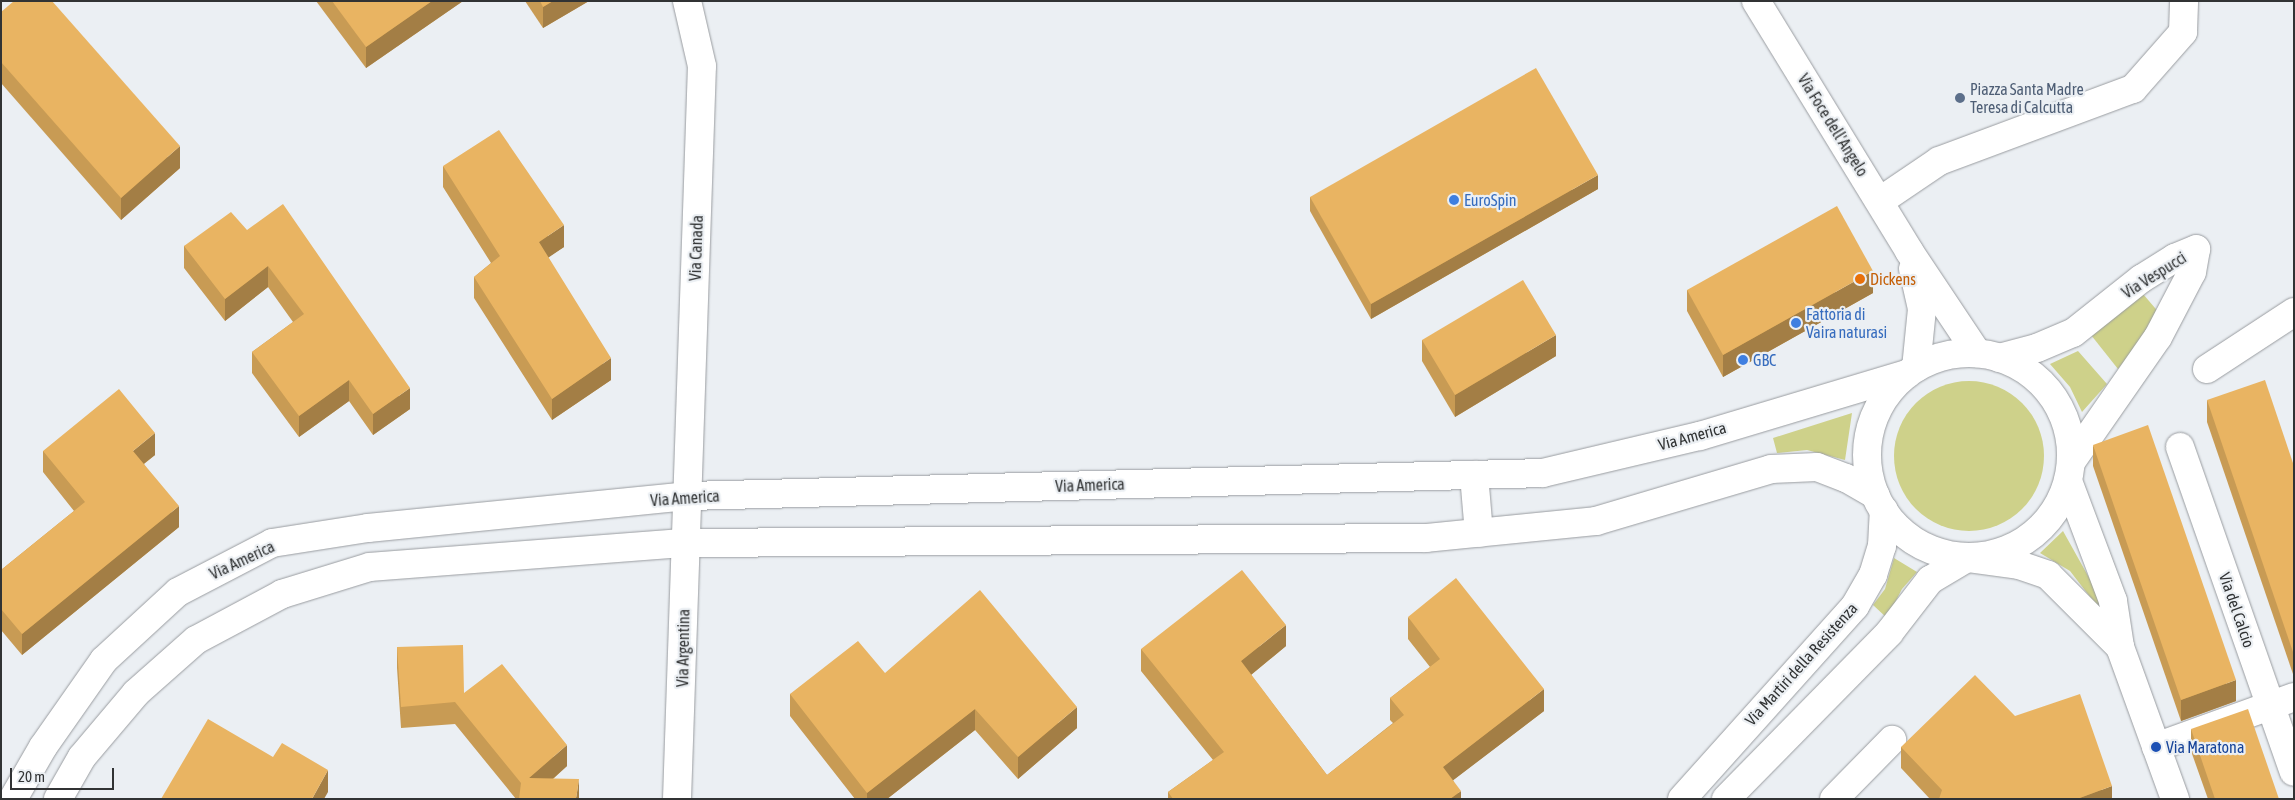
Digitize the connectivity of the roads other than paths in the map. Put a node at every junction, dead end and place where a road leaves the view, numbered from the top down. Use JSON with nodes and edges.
{"nodes":[{"id":1,"x":687,"y":1,"type":"edge"},
{"id":2,"x":1756,"y":1,"type":"edge"},
{"id":3,"x":2184,"y":1,"type":"edge"},
{"id":4,"x":2200,"y":1,"type":"edge"},
{"id":5,"x":2184,"y":32,"type":"junction"},
{"id":6,"x":1880,"y":201,"type":"junction"},
{"id":7,"x":1908,"y":251,"type":"junction"},
{"id":8,"x":2294,"y":312,"type":"edge"},
{"id":9,"x":1988,"y":356,"type":"junction"},
{"id":10,"x":2207,"y":369,"type":"dead end"},
{"id":11,"x":1912,"y":371,"type":"junction"},
{"id":12,"x":2180,"y":447,"type":"dead end"},
{"id":13,"x":2070,"y":472,"type":"junction"},
{"id":14,"x":1474,"y":475,"type":"junction"},
{"id":15,"x":689,"y":496,"type":"junction"},
{"id":16,"x":1879,"y":502,"type":"junction"},
{"id":17,"x":1479,"y":533,"type":"junction"},
{"id":18,"x":685,"y":543,"type":"junction"},
{"id":19,"x":1967,"y":558,"type":"junction"},
{"id":20,"x":2120,"y":647,"type":"junction"},
{"id":21,"x":2282,"y":700,"type":"edge"},
{"id":22,"x":1892,"y":740,"type":"dead end"},
{"id":23,"x":2156,"y":747,"type":"junction"},
{"id":24,"x":2294,"y":772,"type":"edge"},
{"id":25,"x":13,"y":799,"type":"edge"},
{"id":26,"x":58,"y":799,"type":"edge"},
{"id":27,"x":677,"y":799,"type":"edge"},
{"id":28,"x":1682,"y":799,"type":"edge"},
{"id":29,"x":1726,"y":799,"type":"edge"},
{"id":30,"x":1834,"y":799,"type":"edge"},
{"id":31,"x":2175,"y":799,"type":"edge"}],
"edges":[{"from":1,"to":15,"type":"street","name":"Via Canada"},
{"from":2,"to":6,"type":"street","name":"Via Foce dell'Angelo"},
{"from":3,"to":5,"type":"street"},
{"from":4,"to":5,"type":"street"},
{"from":5,"to":6,"type":"street"},
{"from":6,"to":7,"type":"street","name":"Via Foce dell'Angelo"},
{"from":7,"to":9,"type":"street","name":"Via Foce dell'Angelo"},
{"from":7,"to":11,"type":"street","name":"Via Foce dell'Angelo"},
{"from":8,"to":10,"type":"street"},
{"from":9,"to":11,"type":"street","name":"Via Martiri della Resistenza"},
{"from":9,"to":13,"type":"street","name":"Via Martiri della Resistenza"},
{"from":9,"to":13,"type":"street","name":"Via Vespucci"},
{"from":11,"to":14,"type":"street","name":"Via America"},
{"from":11,"to":16,"type":"street","name":"Via Martiri della Resistenza"},
{"from":12,"to":21,"type":"street","name":"Via del Calcio"},
{"from":13,"to":19,"type":"street","name":"Via Martiri della Resistenza"},
{"from":13,"to":20,"type":"street"},
{"from":14,"to":15,"type":"street","name":"Via America"},
{"from":14,"to":17,"type":"street"},
{"from":15,"to":18,"type":"street","name":"Via Argentina"},
{"from":15,"to":25,"type":"street","name":"Via America"},
{"from":16,"to":17,"type":"street"},
{"from":16,"to":19,"type":"street","name":"Via Martiri della Resistenza"},
{"from":16,"to":28,"type":"street","name":"Via Martiri della Resistenza"},
{"from":17,"to":18,"type":"street"},
{"from":18,"to":26,"type":"street"},
{"from":18,"to":27,"type":"street","name":"Via Argentina"},
{"from":19,"to":20,"type":"street"},
{"from":19,"to":29,"type":"street","name":"Via Martiri della Resistenza"},
{"from":20,"to":23,"type":"street"},
{"from":21,"to":23,"type":"street"},
{"from":21,"to":24,"type":"street","name":"Via del Calcio"},
{"from":22,"to":30,"type":"street"},
{"from":23,"to":31,"type":"street"}]}
